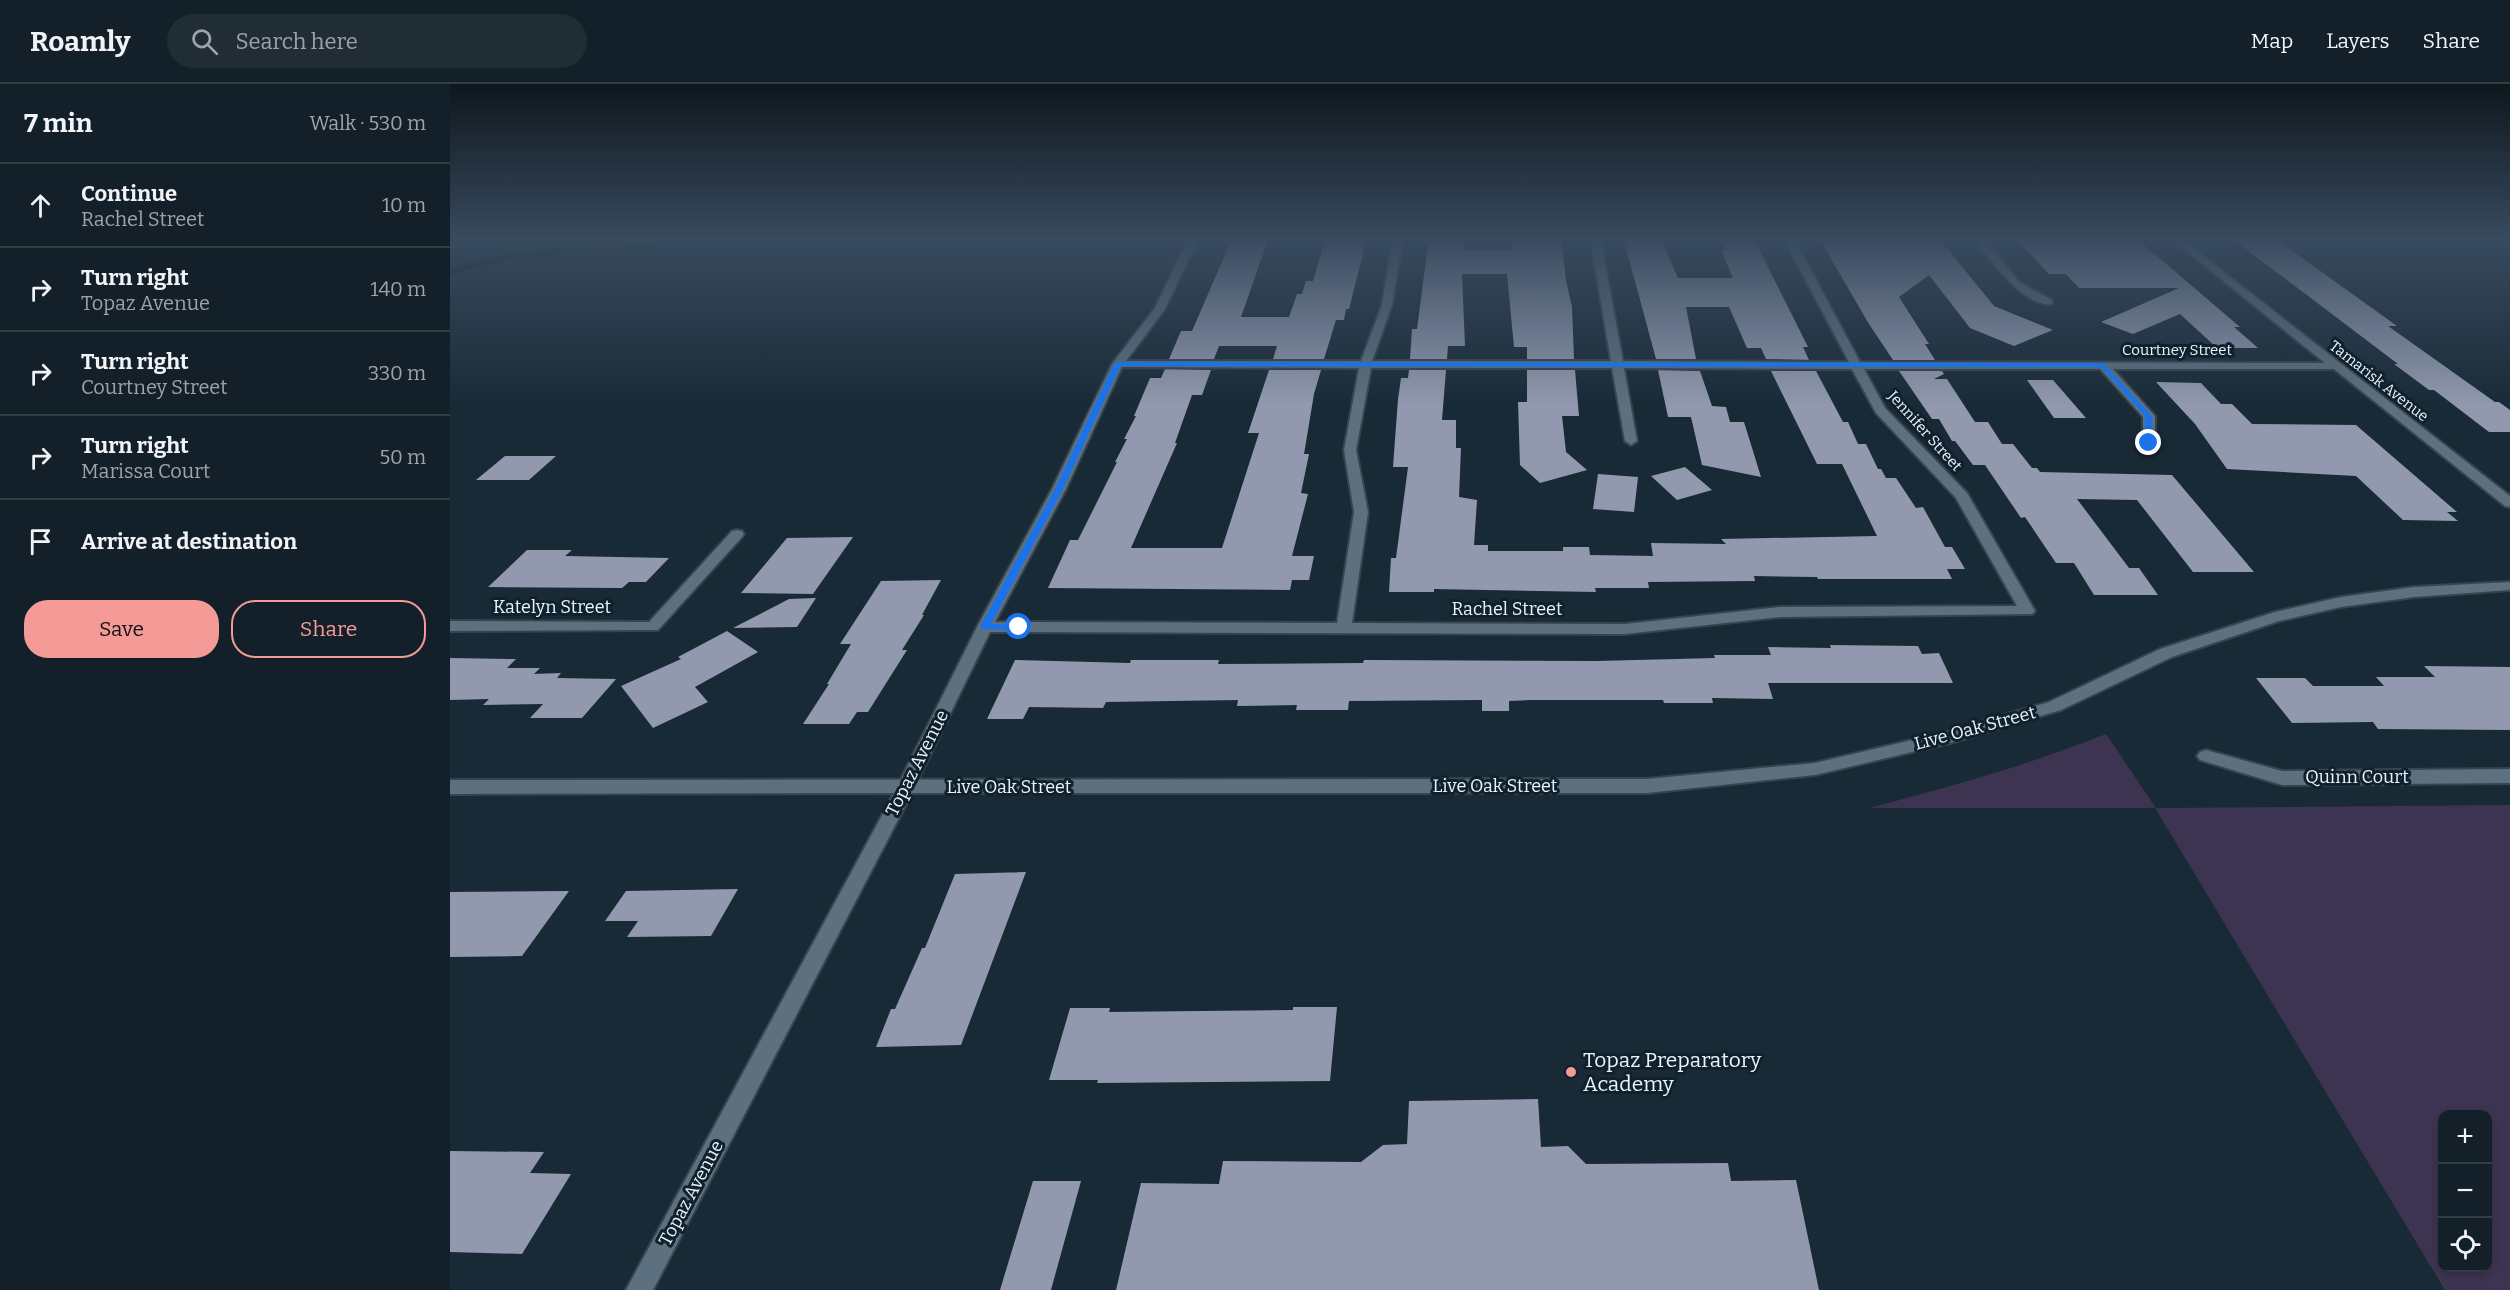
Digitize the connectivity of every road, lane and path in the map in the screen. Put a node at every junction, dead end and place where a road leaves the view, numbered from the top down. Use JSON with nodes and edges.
{"nodes":[{"id":1,"x":1167,"y":293,"type":"edge"},
{"id":2,"x":1389,"y":293,"type":"edge"},
{"id":3,"x":1605,"y":293,"type":"edge"},
{"id":4,"x":1817,"y":293,"type":"edge"},
{"id":5,"x":2032,"y":293,"type":"edge"},
{"id":6,"x":2244,"y":293,"type":"edge"},
{"id":7,"x":2048,"y":302,"type":"dead end"},
{"id":8,"x":1118,"y":364,"type":"junction"},
{"id":9,"x":1365,"y":364,"type":"junction"},
{"id":10,"x":1617,"y":364,"type":"junction"},
{"id":11,"x":1855,"y":365,"type":"junction"},
{"id":12,"x":2103,"y":365,"type":"junction"},
{"id":13,"x":2336,"y":366,"type":"junction"},
{"id":14,"x":1631,"y":441,"type":"dead end"},
{"id":15,"x":2149,"y":443,"type":"dead end"},
{"id":16,"x":2510,"y":503,"type":"edge"},
{"id":17,"x":737,"y":534,"type":"dead end"},
{"id":18,"x":2510,"y":586,"type":"edge"},
{"id":19,"x":2027,"y":611,"type":"joint"},
{"id":20,"x":450,"y":626,"type":"edge"},
{"id":21,"x":985,"y":627,"type":"junction"},
{"id":22,"x":1344,"y":627,"type":"junction"},
{"id":23,"x":2206,"y":756,"type":"dead end"},
{"id":24,"x":2510,"y":776,"type":"edge"},
{"id":25,"x":450,"y":787,"type":"edge"},
{"id":26,"x":906,"y":787,"type":"junction"},
{"id":27,"x":639,"y":1290,"type":"edge"}],
"edges":[{"from":1,"to":8,"type":"street","name":"Topaz Avenue"},
{"from":2,"to":9,"type":"street"},
{"from":3,"to":10,"type":"street"},
{"from":4,"to":11,"type":"street","name":"Jennifer Street"},
{"from":5,"to":7,"type":"street"},
{"from":6,"to":13,"type":"street","name":"Tamarisk Avenue"},
{"from":8,"to":9,"type":"street","name":"Courtney Street"},
{"from":8,"to":21,"type":"street","name":"Topaz Avenue"},
{"from":9,"to":10,"type":"street","name":"Courtney Street"},
{"from":9,"to":22,"type":"street"},
{"from":10,"to":11,"type":"street","name":"Courtney Street"},
{"from":10,"to":14,"type":"street"},
{"from":11,"to":12,"type":"street","name":"Courtney Street"},
{"from":11,"to":19,"type":"street","name":"Jennifer Street"},
{"from":12,"to":13,"type":"street","name":"Courtney Street"},
{"from":12,"to":15,"type":"street"},
{"from":13,"to":16,"type":"street","name":"Tamarisk Avenue"},
{"from":17,"to":20,"type":"street","name":"Katelyn Street"},
{"from":18,"to":26,"type":"street","name":"Live Oak Street"},
{"from":19,"to":22,"type":"street","name":"Rachel Street"},
{"from":21,"to":22,"type":"street","name":"Rachel Street"},
{"from":21,"to":26,"type":"street","name":"Topaz Avenue"},
{"from":23,"to":24,"type":"street","name":"Quinn Court"},
{"from":25,"to":26,"type":"street","name":"Live Oak Street"},
{"from":26,"to":27,"type":"street","name":"Topaz Avenue"}]}
